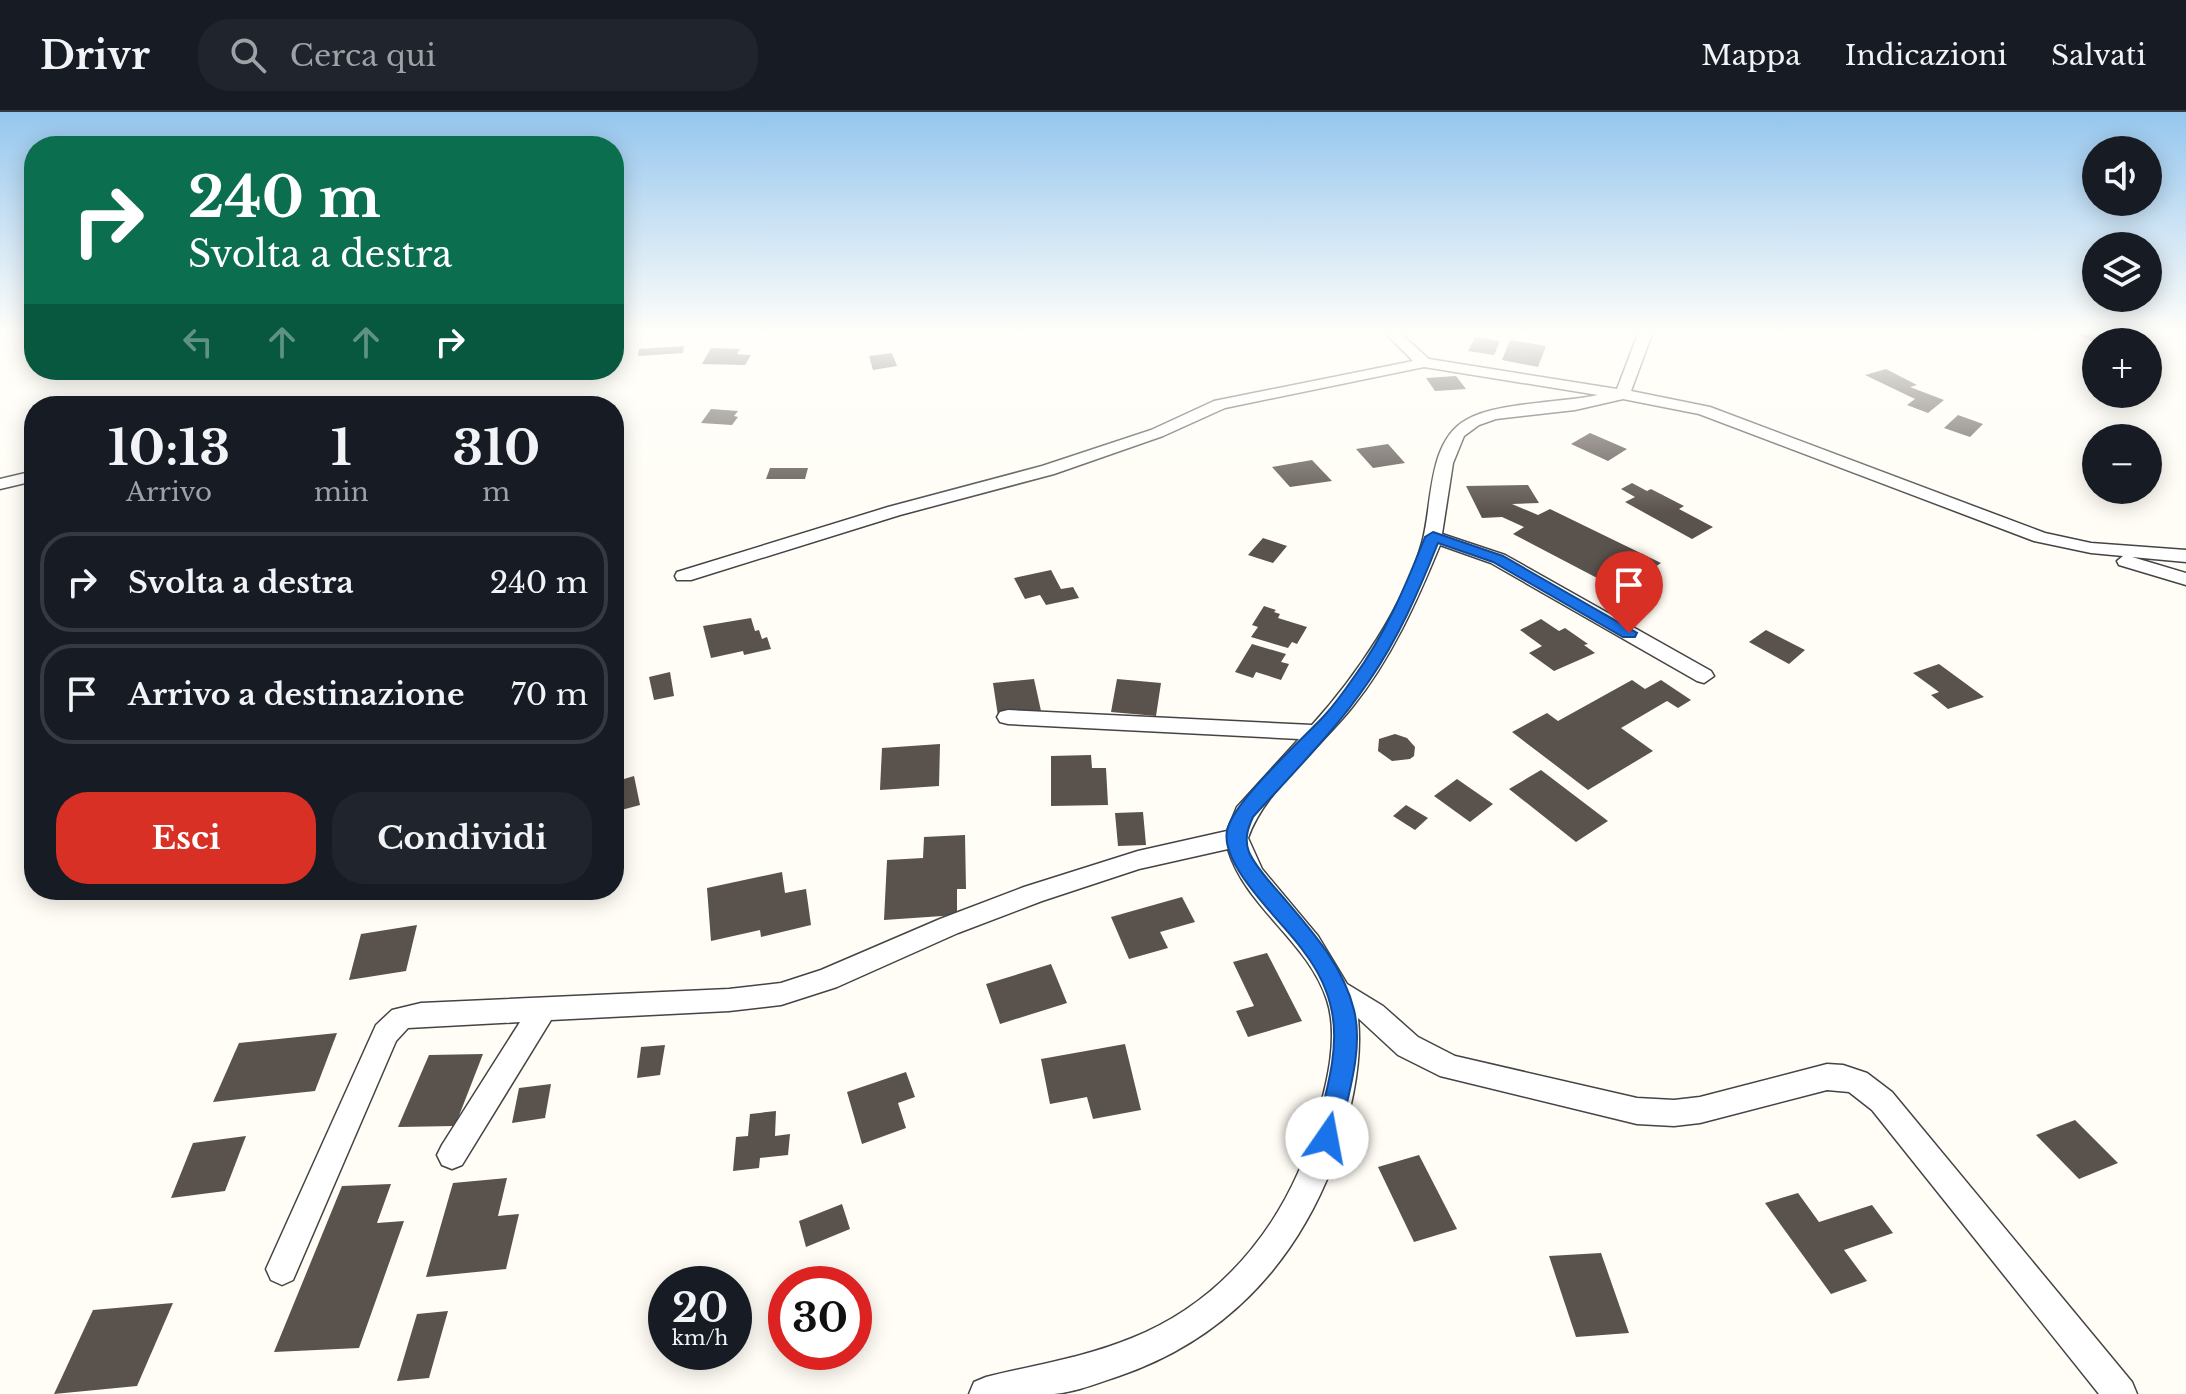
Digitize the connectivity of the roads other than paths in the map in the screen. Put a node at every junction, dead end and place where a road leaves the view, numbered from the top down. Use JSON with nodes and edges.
{"nodes":[{"id":1,"x":1271,"y":394,"type":"edge"},
{"id":2,"x":1615,"y":394,"type":"edge"},
{"id":3,"x":1622,"y":395,"type":"junction"},
{"id":4,"x":24,"y":478,"type":"edge"},
{"id":5,"x":0,"y":484,"type":"edge"},
{"id":6,"x":1433,"y":537,"type":"junction"},
{"id":7,"x":2091,"y":548,"type":"junction"},
{"id":8,"x":2186,"y":556,"type":"edge"},
{"id":9,"x":684,"y":576,"type":"dead end"},
{"id":10,"x":2186,"y":579,"type":"edge"},
{"id":11,"x":1704,"y":676,"type":"dead end"},
{"id":12,"x":1008,"y":717,"type":"dead end"},
{"id":13,"x":1319,"y":733,"type":"junction"},
{"id":14,"x":1236,"y":838,"type":"junction"},
{"id":15,"x":1338,"y":992,"type":"junction"},
{"id":16,"x":543,"y":1009,"type":"junction"},
{"id":17,"x":452,"y":1155,"type":"dead end"},
{"id":18,"x":282,"y":1269,"type":"dead end"},
{"id":19,"x":986,"y":1394,"type":"edge"},
{"id":20,"x":2120,"y":1394,"type":"edge"}],
"edges":[{"from":1,"to":9,"type":"street"},
{"from":2,"to":3,"type":"street"},
{"from":3,"to":6,"type":"street"},
{"from":3,"to":7,"type":"street"},
{"from":4,"to":5,"type":"street"},
{"from":6,"to":11,"type":"street"},
{"from":6,"to":13,"type":"street"},
{"from":7,"to":8,"type":"street"},
{"from":7,"to":10,"type":"street"},
{"from":12,"to":13,"type":"street"},
{"from":13,"to":14,"type":"street"},
{"from":14,"to":15,"type":"street"},
{"from":14,"to":16,"type":"street"},
{"from":15,"to":19,"type":"street"},
{"from":15,"to":20,"type":"street"},
{"from":16,"to":17,"type":"street"},
{"from":16,"to":18,"type":"street"}]}
